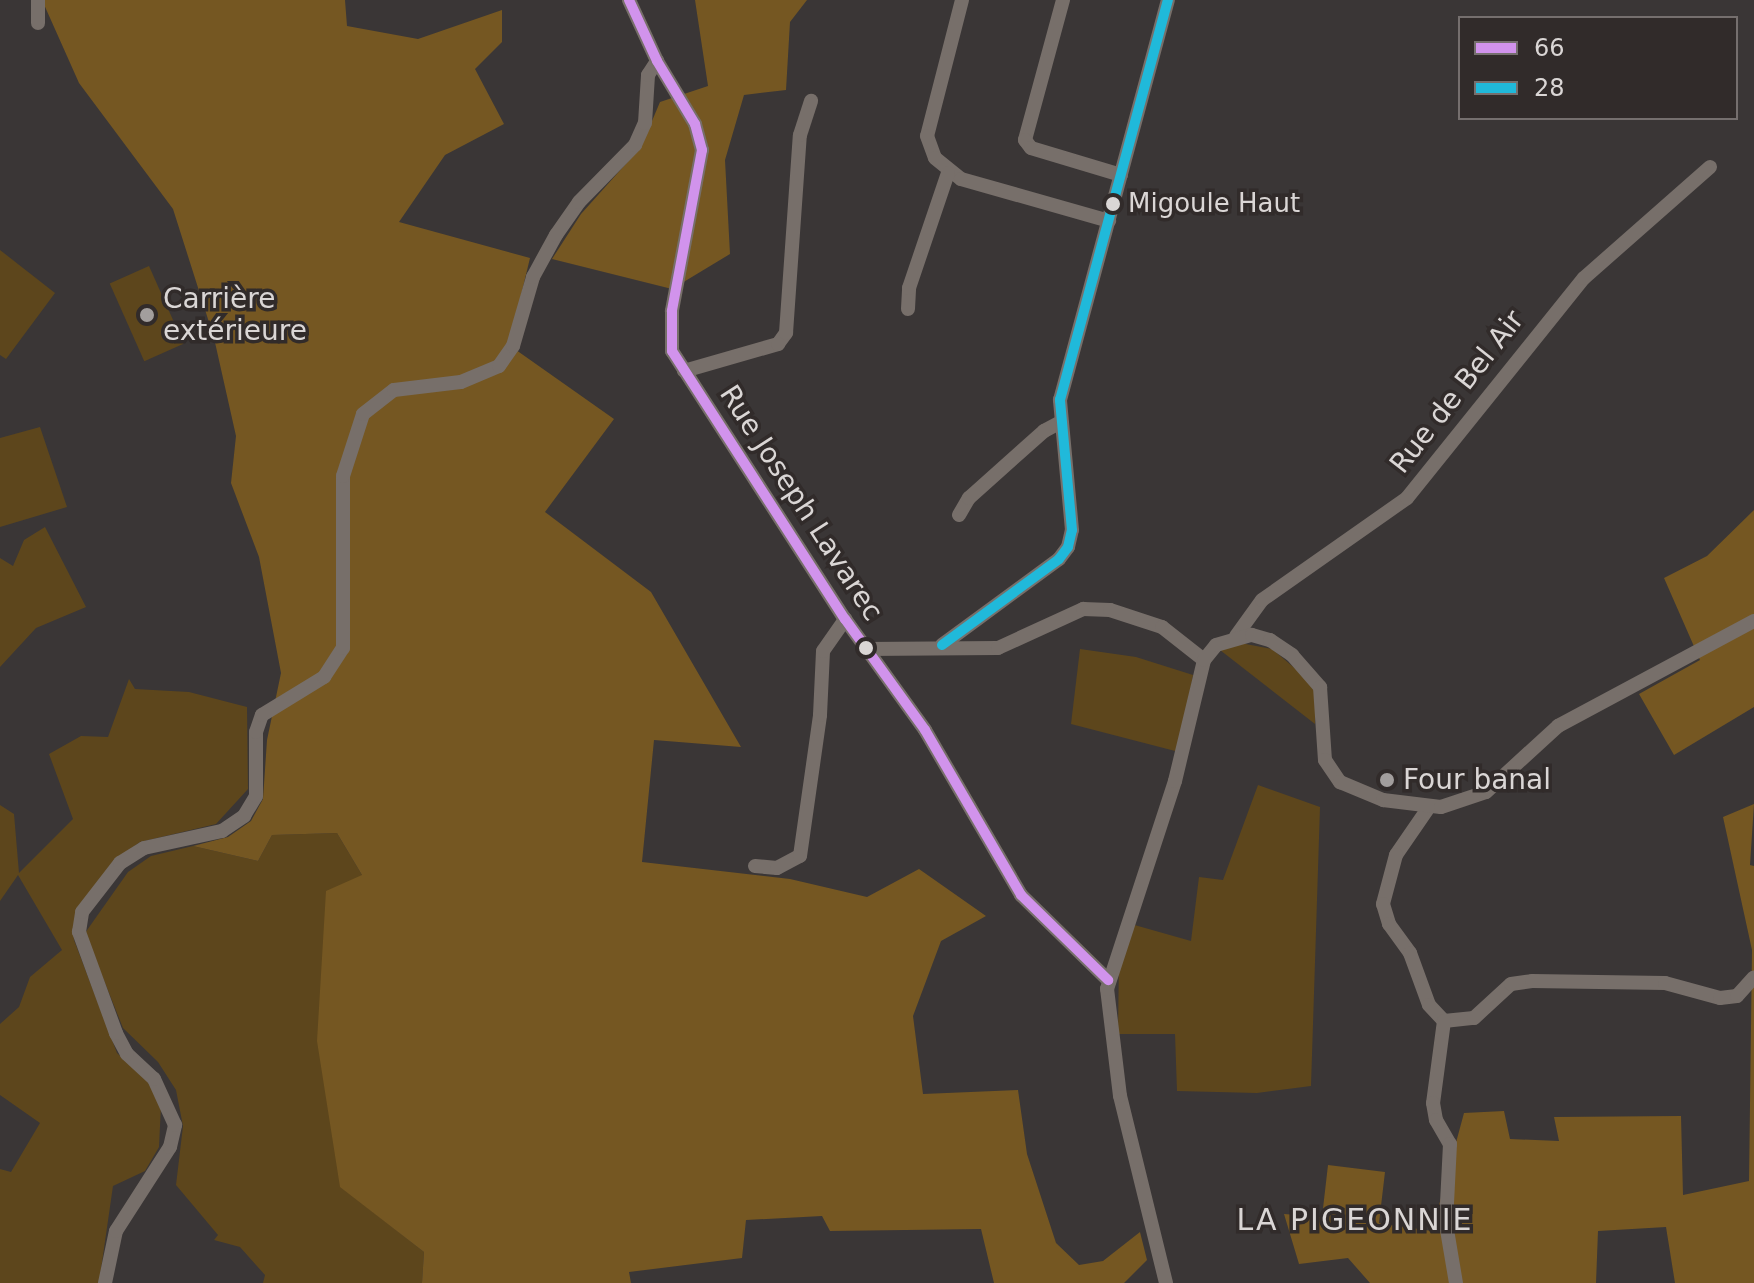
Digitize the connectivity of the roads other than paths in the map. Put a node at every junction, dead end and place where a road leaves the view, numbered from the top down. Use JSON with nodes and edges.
{"nodes":[{"id":1,"x":629,"y":0,"type":"edge"},
{"id":2,"x":962,"y":0,"type":"edge"},
{"id":3,"x":1063,"y":0,"type":"edge"},
{"id":4,"x":1168,"y":0,"type":"edge"},
{"id":5,"x":38,"y":1,"type":"edge"},
{"id":6,"x":38,"y":23,"type":"dead end"},
{"id":7,"x":657,"y":61,"type":"junction"},
{"id":8,"x":811,"y":101,"type":"dead end"},
{"id":9,"x":1710,"y":167,"type":"dead end"},
{"id":10,"x":948,"y":173,"type":"junction"},
{"id":11,"x":1121,"y":175,"type":"junction"},
{"id":12,"x":1109,"y":221,"type":"junction"},
{"id":13,"x":908,"y":309,"type":"dead end"},
{"id":14,"x":684,"y":371,"type":"junction"},
{"id":15,"x":1059,"y":423,"type":"junction"},
{"id":16,"x":959,"y":515,"type":"dead end"},
{"id":17,"x":845,"y":619,"type":"junction"},
{"id":18,"x":1754,"y":621,"type":"edge"},
{"id":19,"x":967,"y":629,"type":"junction"},
{"id":20,"x":1236,"y":636,"type":"junction"},
{"id":21,"x":942,"y":645,"type":"junction"},
{"id":22,"x":984,"y":648,"type":"junction"},
{"id":23,"x":866,"y":649,"type":"junction"},
{"id":24,"x":1204,"y":660,"type":"junction"},
{"id":25,"x":1429,"y":807,"type":"junction"},
{"id":26,"x":755,"y":866,"type":"dead end"},
{"id":27,"x":1754,"y":977,"type":"edge"},
{"id":28,"x":1108,"y":980,"type":"junction"},
{"id":29,"x":1444,"y":1021,"type":"junction"},
{"id":30,"x":105,"y":1283,"type":"edge"},
{"id":31,"x":1166,"y":1283,"type":"edge"},
{"id":32,"x":1456,"y":1283,"type":"edge"}],
"edges":[{"from":1,"to":7,"type":"street","name":"Rue Joseph Lavarec"},
{"from":2,"to":10,"type":"street"},
{"from":3,"to":11,"type":"street"},
{"from":4,"to":11,"type":"street"},
{"from":5,"to":6,"type":"street"},
{"from":7,"to":14,"type":"street","name":"Rue Joseph Lavarec"},
{"from":7,"to":30,"type":"street"},
{"from":8,"to":14,"type":"street"},
{"from":9,"to":20,"type":"street","name":"Rue de Bel Air"},
{"from":10,"to":12,"type":"street"},
{"from":10,"to":13,"type":"street"},
{"from":11,"to":12,"type":"street"},
{"from":12,"to":15,"type":"street"},
{"from":14,"to":17,"type":"street","name":"Rue Joseph Lavarec"},
{"from":15,"to":16,"type":"street"},
{"from":15,"to":19,"type":"street"},
{"from":17,"to":23,"type":"street","name":"Rue Joseph Lavarec"},
{"from":17,"to":26,"type":"street"},
{"from":18,"to":25,"type":"street"},
{"from":19,"to":21,"type":"street"},
{"from":19,"to":22,"type":"street"},
{"from":20,"to":24,"type":"street","name":"Rue de Bel Air"},
{"from":20,"to":25,"type":"street"},
{"from":21,"to":22,"type":"street"},
{"from":21,"to":23,"type":"street"},
{"from":22,"to":24,"type":"street"},
{"from":23,"to":28,"type":"street","name":"Rue Joseph Lavarec"},
{"from":24,"to":28,"type":"street"},
{"from":25,"to":29,"type":"street"},
{"from":27,"to":29,"type":"street"},
{"from":28,"to":31,"type":"street"},
{"from":29,"to":32,"type":"street"}]}
